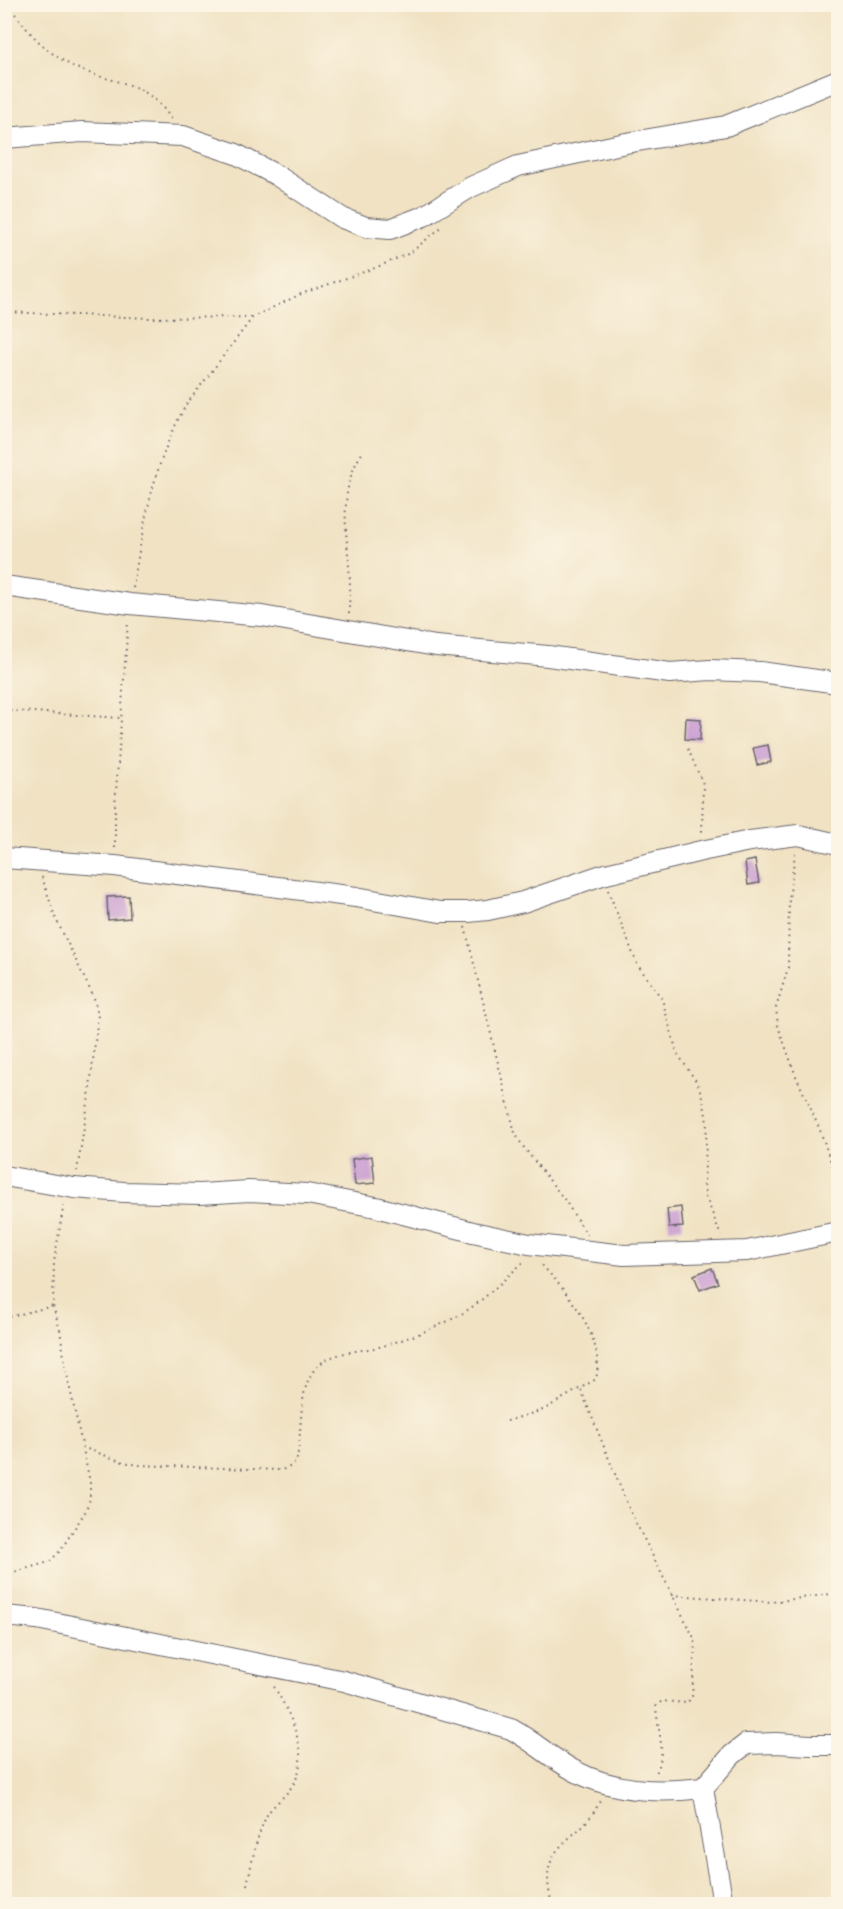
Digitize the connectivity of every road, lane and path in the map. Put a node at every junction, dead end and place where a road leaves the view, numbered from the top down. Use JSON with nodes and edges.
{"nodes":[{"id":1,"x":8,"y":4,"type":"edge"},
{"id":2,"x":838,"y":80,"type":"edge"},
{"id":3,"x":183,"y":136,"type":"junction"},
{"id":4,"x":4,"y":138,"type":"edge"},
{"id":5,"x":448,"y":221,"type":"dead end"},
{"id":6,"x":4,"y":312,"type":"edge"},
{"id":7,"x":253,"y":317,"type":"junction"},
{"id":8,"x":363,"y":453,"type":"dead end"},
{"id":9,"x":4,"y":586,"type":"edge"},
{"id":10,"x":130,"y":604,"type":"junction"},
{"id":11,"x":348,"y":630,"type":"junction"},
{"id":12,"x":838,"y":683,"type":"edge"},
{"id":13,"x":4,"y":710,"type":"edge"},
{"id":14,"x":120,"y":718,"type":"junction"},
{"id":15,"x":688,"y":749,"type":"dead end"},
{"id":16,"x":798,"y":836,"type":"junction"},
{"id":17,"x":838,"y":844,"type":"edge"},
{"id":18,"x":701,"y":850,"type":"junction"},
{"id":19,"x":4,"y":858,"type":"edge"},
{"id":20,"x":36,"y":860,"type":"junction"},
{"id":21,"x":115,"y":866,"type":"junction"},
{"id":22,"x":602,"y":875,"type":"junction"},
{"id":23,"x":461,"y":912,"type":"junction"},
{"id":24,"x":4,"y":1176,"type":"edge"},
{"id":25,"x":838,"y":1183,"type":"edge"},
{"id":26,"x":74,"y":1188,"type":"junction"},
{"id":27,"x":838,"y":1232,"type":"edge"},
{"id":28,"x":537,"y":1250,"type":"junction"},
{"id":29,"x":598,"y":1252,"type":"junction"},
{"id":30,"x":727,"y":1253,"type":"junction"},
{"id":31,"x":53,"y":1305,"type":"junction"},
{"id":32,"x":4,"y":1318,"type":"edge"},
{"id":33,"x":581,"y":1390,"type":"junction"},
{"id":34,"x":507,"y":1421,"type":"dead end"},
{"id":35,"x":82,"y":1447,"type":"junction"},
{"id":36,"x":4,"y":1575,"type":"edge"},
{"id":37,"x":838,"y":1593,"type":"edge"},
{"id":38,"x":672,"y":1595,"type":"junction"},
{"id":39,"x":4,"y":1616,"type":"edge"},
{"id":40,"x":262,"y":1663,"type":"junction"},
{"id":41,"x":838,"y":1744,"type":"edge"},
{"id":42,"x":607,"y":1784,"type":"junction"},
{"id":43,"x":703,"y":1788,"type":"junction"},
{"id":44,"x":639,"y":1789,"type":"junction"},
{"id":45,"x":247,"y":1885,"type":"dead end"},
{"id":46,"x":552,"y":1905,"type":"edge"},
{"id":47,"x":723,"y":1905,"type":"edge"}],
"edges":[{"from":1,"to":3,"type":"path"},
{"from":2,"to":3,"type":"street"},
{"from":3,"to":4,"type":"street"},
{"from":5,"to":7,"type":"path"},
{"from":6,"to":7,"type":"path"},
{"from":7,"to":10,"type":"path"},
{"from":8,"to":11,"type":"path"},
{"from":9,"to":10,"type":"street"},
{"from":10,"to":11,"type":"street"},
{"from":10,"to":14,"type":"path"},
{"from":11,"to":12,"type":"street"},
{"from":13,"to":14,"type":"path"},
{"from":14,"to":21,"type":"path"},
{"from":15,"to":18,"type":"path"},
{"from":16,"to":17,"type":"street"},
{"from":16,"to":18,"type":"street"},
{"from":16,"to":25,"type":"path"},
{"from":18,"to":22,"type":"street"},
{"from":19,"to":20,"type":"street"},
{"from":20,"to":21,"type":"street"},
{"from":20,"to":26,"type":"path"},
{"from":21,"to":23,"type":"street"},
{"from":22,"to":23,"type":"street"},
{"from":22,"to":30,"type":"path"},
{"from":23,"to":29,"type":"path"},
{"from":24,"to":26,"type":"street"},
{"from":26,"to":28,"type":"street"},
{"from":26,"to":31,"type":"path"},
{"from":27,"to":30,"type":"street"},
{"from":28,"to":29,"type":"street"},
{"from":28,"to":33,"type":"path"},
{"from":28,"to":35,"type":"path"},
{"from":29,"to":30,"type":"street"},
{"from":31,"to":32,"type":"path"},
{"from":31,"to":35,"type":"path"},
{"from":33,"to":34,"type":"path"},
{"from":33,"to":38,"type":"path"},
{"from":35,"to":36,"type":"path"},
{"from":37,"to":38,"type":"path"},
{"from":38,"to":44,"type":"path"},
{"from":39,"to":40,"type":"street"},
{"from":40,"to":42,"type":"street"},
{"from":40,"to":45,"type":"path"},
{"from":41,"to":43,"type":"street"},
{"from":42,"to":44,"type":"street"},
{"from":42,"to":46,"type":"path"},
{"from":43,"to":44,"type":"street"},
{"from":43,"to":47,"type":"street"}]}
